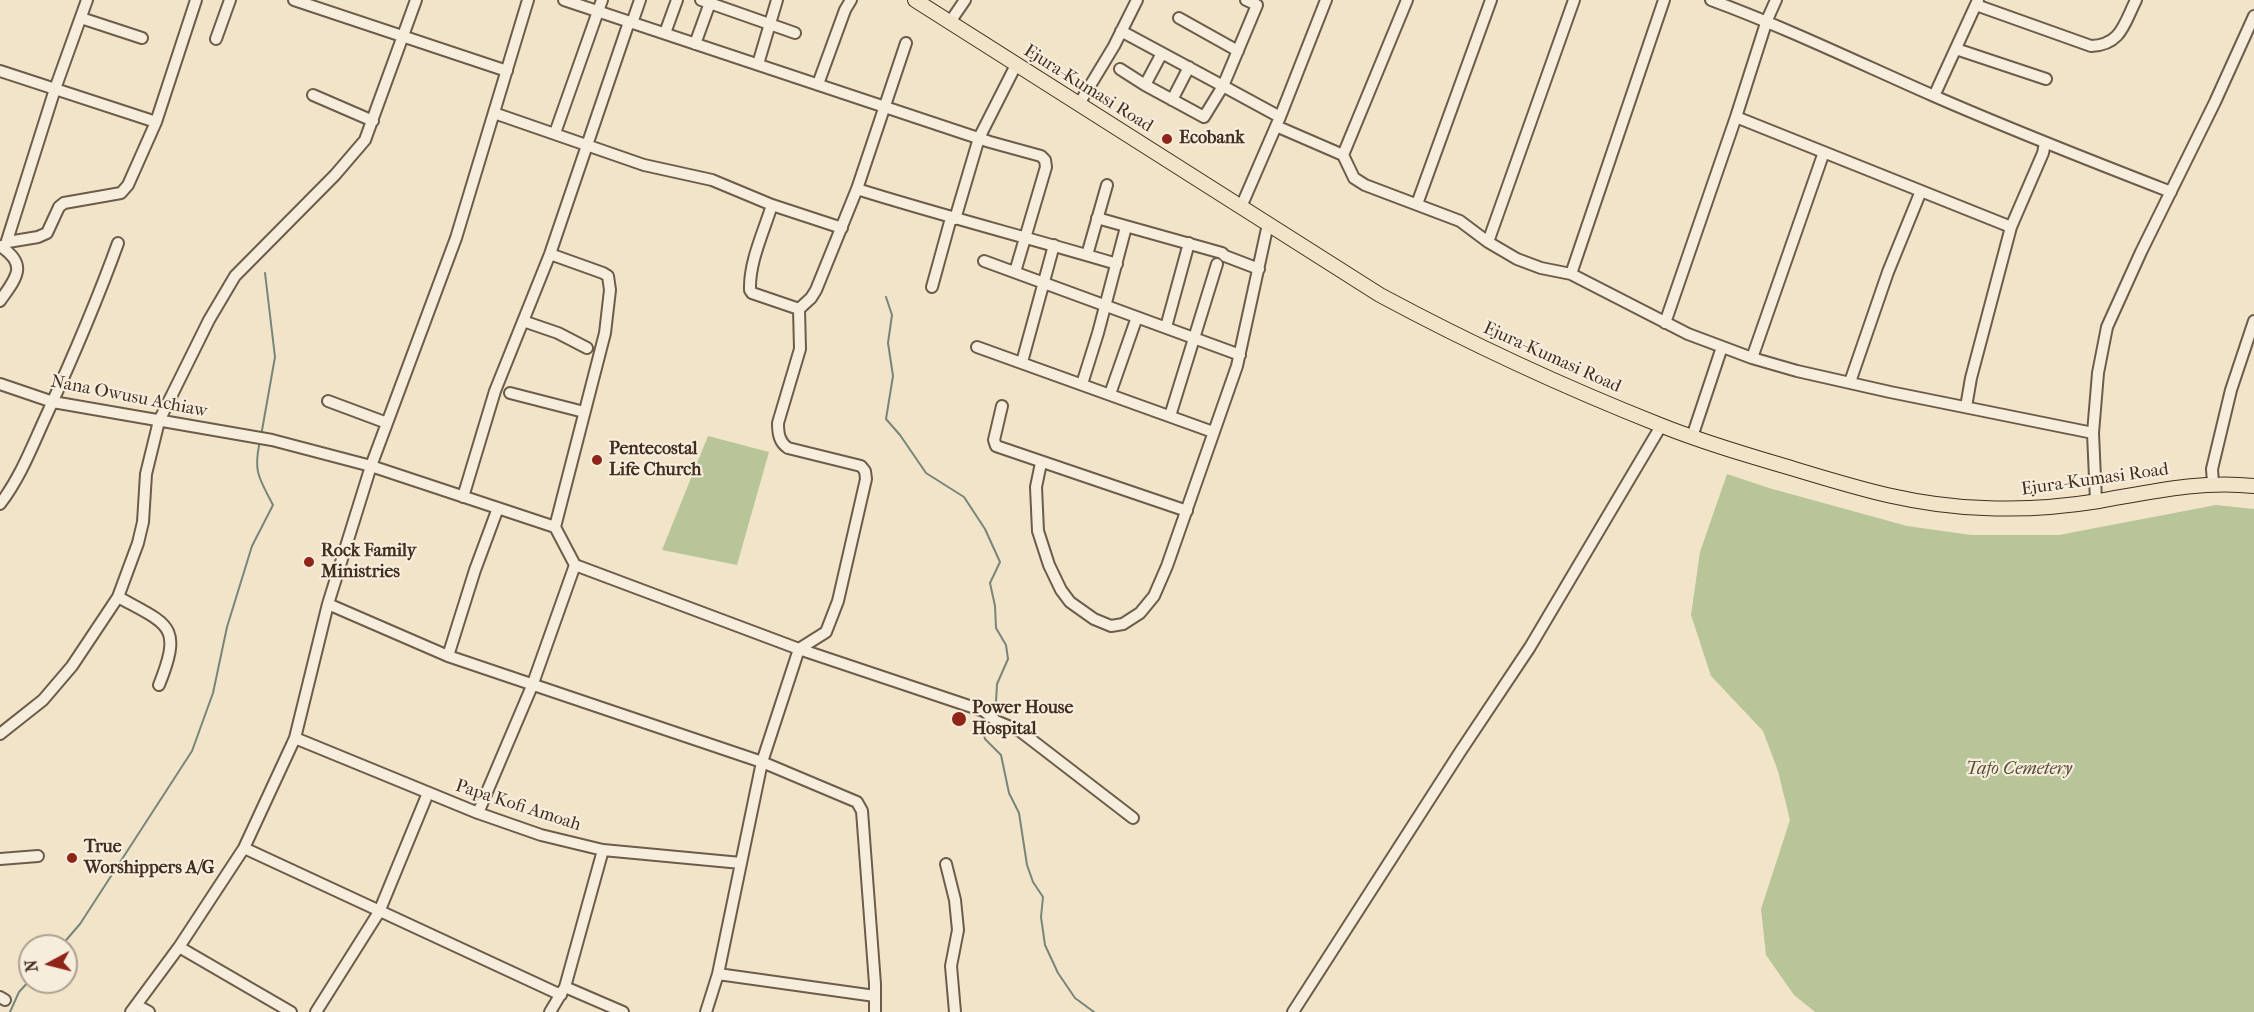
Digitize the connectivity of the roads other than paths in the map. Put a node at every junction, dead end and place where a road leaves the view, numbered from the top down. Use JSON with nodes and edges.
{"nodes":[{"id":1,"x":87,"y":0,"type":"edge"},
{"id":2,"x":196,"y":0,"type":"edge"},
{"id":3,"x":230,"y":0,"type":"edge"},
{"id":4,"x":416,"y":0,"type":"edge"},
{"id":5,"x":528,"y":0,"type":"edge"},
{"id":6,"x":603,"y":0,"type":"edge"},
{"id":7,"x":640,"y":0,"type":"edge"},
{"id":8,"x":677,"y":0,"type":"edge"},
{"id":9,"x":777,"y":0,"type":"edge"},
{"id":10,"x":851,"y":0,"type":"edge"},
{"id":11,"x":915,"y":0,"type":"edge"},
{"id":12,"x":965,"y":0,"type":"edge"},
{"id":13,"x":1137,"y":0,"type":"edge"},
{"id":14,"x":1326,"y":0,"type":"edge"},
{"id":15,"x":1407,"y":0,"type":"edge"},
{"id":16,"x":1491,"y":0,"type":"edge"},
{"id":17,"x":1574,"y":0,"type":"edge"},
{"id":18,"x":1664,"y":0,"type":"edge"},
{"id":19,"x":1711,"y":0,"type":"edge"},
{"id":20,"x":1776,"y":0,"type":"edge"},
{"id":21,"x":2136,"y":0,"type":"edge"},
{"id":22,"x":301,"y":1,"type":"edge"},
{"id":23,"x":568,"y":1,"type":"edge"},
{"id":24,"x":707,"y":1,"type":"edge"},
{"id":25,"x":1254,"y":2,"type":"edge"},
{"id":26,"x":1977,"y":2,"type":"edge"},
{"id":27,"x":598,"y":12,"type":"junction"},
{"id":28,"x":2254,"y":16,"type":"edge"},
{"id":29,"x":81,"y":18,"type":"junction"},
{"id":30,"x":1179,"y":18,"type":"dead end"},
{"id":31,"x":1767,"y":20,"type":"junction"},
{"id":32,"x":950,"y":22,"type":"junction"},
{"id":33,"x":630,"y":23,"type":"junction"},
{"id":34,"x":769,"y":23,"type":"junction"},
{"id":35,"x":1121,"y":31,"type":"junction"},
{"id":36,"x":665,"y":33,"type":"junction"},
{"id":37,"x":795,"y":33,"type":"dead end"},
{"id":38,"x":404,"y":37,"type":"junction"},
{"id":39,"x":142,"y":38,"type":"dead end"},
{"id":40,"x":216,"y":39,"type":"dead end"},
{"id":41,"x":906,"y":43,"type":"dead end"},
{"id":42,"x":695,"y":44,"type":"junction"},
{"id":43,"x":1956,"y":49,"type":"junction"},
{"id":44,"x":1238,"y":51,"type":"junction"},
{"id":45,"x":1162,"y":53,"type":"junction"},
{"id":46,"x":758,"y":64,"type":"junction"},
{"id":47,"x":1016,"y":65,"type":"junction"},
{"id":48,"x":1189,"y":67,"type":"junction"},
{"id":49,"x":1120,"y":69,"type":"dead end"},
{"id":50,"x":507,"y":70,"type":"junction"},
{"id":51,"x":0,"y":71,"type":"edge"},
{"id":52,"x":2046,"y":79,"type":"dead end"},
{"id":53,"x":818,"y":84,"type":"junction"},
{"id":54,"x":1145,"y":85,"type":"junction"},
{"id":55,"x":1223,"y":86,"type":"junction"},
{"id":56,"x":55,"y":89,"type":"junction"},
{"id":57,"x":313,"y":95,"type":"dead end"},
{"id":58,"x":1934,"y":96,"type":"junction"},
{"id":59,"x":1172,"y":100,"type":"junction"},
{"id":60,"x":1079,"y":104,"type":"junction"},
{"id":61,"x":885,"y":106,"type":"junction"},
{"id":62,"x":494,"y":113,"type":"junction"},
{"id":63,"x":1736,"y":117,"type":"junction"},
{"id":64,"x":373,"y":121,"type":"junction"},
{"id":65,"x":1278,"y":121,"type":"junction"},
{"id":66,"x":156,"y":122,"type":"junction"},
{"id":67,"x":555,"y":133,"type":"junction"},
{"id":68,"x":979,"y":138,"type":"junction"},
{"id":69,"x":2045,"y":143,"type":"junction"},
{"id":70,"x":588,"y":145,"type":"junction"},
{"id":71,"x":1824,"y":152,"type":"junction"},
{"id":72,"x":1343,"y":155,"type":"junction"},
{"id":73,"x":1107,"y":185,"type":"dead end"},
{"id":74,"x":857,"y":189,"type":"junction"},
{"id":75,"x":1921,"y":191,"type":"junction"},
{"id":76,"x":2171,"y":192,"type":"junction"},
{"id":77,"x":1417,"y":204,"type":"junction"},
{"id":78,"x":772,"y":205,"type":"junction"},
{"id":79,"x":1241,"y":207,"type":"junction"},
{"id":80,"x":1097,"y":218,"type":"junction"},
{"id":81,"x":953,"y":219,"type":"junction"},
{"id":82,"x":1268,"y":224,"type":"junction"},
{"id":83,"x":1126,"y":227,"type":"junction"},
{"id":84,"x":2011,"y":227,"type":"junction"},
{"id":85,"x":842,"y":228,"type":"junction"},
{"id":86,"x":1025,"y":239,"type":"junction"},
{"id":87,"x":1488,"y":242,"type":"junction"},
{"id":88,"x":118,"y":243,"type":"dead end"},
{"id":89,"x":1189,"y":243,"type":"junction"},
{"id":90,"x":4,"y":245,"type":"edge"},
{"id":91,"x":1054,"y":245,"type":"junction"},
{"id":92,"x":550,"y":254,"type":"junction"},
{"id":93,"x":1087,"y":255,"type":"junction"},
{"id":94,"x":984,"y":261,"type":"dead end"},
{"id":95,"x":1117,"y":264,"type":"junction"},
{"id":96,"x":1217,"y":264,"type":"dead end"},
{"id":97,"x":1259,"y":269,"type":"junction"},
{"id":98,"x":1015,"y":272,"type":"junction"},
{"id":99,"x":1570,"y":274,"type":"junction"},
{"id":100,"x":1043,"y":283,"type":"junction"},
{"id":101,"x":932,"y":287,"type":"dead end"},
{"id":102,"x":0,"y":301,"type":"edge"},
{"id":103,"x":1104,"y":305,"type":"junction"},
{"id":104,"x":799,"y":309,"type":"junction"},
{"id":105,"x":1137,"y":317,"type":"junction"},
{"id":106,"x":523,"y":321,"type":"junction"},
{"id":107,"x":2254,"y":321,"type":"edge"},
{"id":108,"x":1665,"y":323,"type":"junction"},
{"id":109,"x":1166,"y":327,"type":"junction"},
{"id":110,"x":1193,"y":337,"type":"junction"},
{"id":111,"x":977,"y":347,"type":"dead end"},
{"id":112,"x":1722,"y":347,"type":"junction"},
{"id":113,"x":587,"y":348,"type":"dead end"},
{"id":114,"x":1240,"y":355,"type":"junction"},
{"id":115,"x":1752,"y":358,"type":"junction"},
{"id":116,"x":1022,"y":362,"type":"junction"},
{"id":117,"x":1850,"y":382,"type":"junction"},
{"id":118,"x":0,"y":384,"type":"edge"},
{"id":119,"x":1082,"y":384,"type":"junction"},
{"id":120,"x":510,"y":393,"type":"dead end"},
{"id":121,"x":1110,"y":394,"type":"junction"},
{"id":122,"x":328,"y":401,"type":"dead end"},
{"id":123,"x":53,"y":402,"type":"junction"},
{"id":124,"x":1002,"y":406,"type":"dead end"},
{"id":125,"x":1966,"y":407,"type":"junction"},
{"id":126,"x":584,"y":412,"type":"junction"},
{"id":127,"x":1170,"y":416,"type":"junction"},
{"id":128,"x":159,"y":421,"type":"junction"},
{"id":129,"x":387,"y":423,"type":"junction"},
{"id":130,"x":1661,"y":426,"type":"junction"},
{"id":131,"x":1213,"y":432,"type":"junction"},
{"id":132,"x":2093,"y":434,"type":"junction"},
{"id":133,"x":1692,"y":437,"type":"junction"},
{"id":134,"x":1041,"y":463,"type":"junction"},
{"id":135,"x":371,"y":466,"type":"junction"},
{"id":136,"x":2213,"y":483,"type":"junction"},
{"id":137,"x":2254,"y":486,"type":"edge"},
{"id":138,"x":463,"y":497,"type":"junction"},
{"id":139,"x":2096,"y":501,"type":"junction"},
{"id":140,"x":0,"y":504,"type":"edge"},
{"id":141,"x":498,"y":508,"type":"junction"},
{"id":142,"x":1187,"y":511,"type":"junction"},
{"id":143,"x":555,"y":527,"type":"junction"},
{"id":144,"x":575,"y":565,"type":"junction"},
{"id":145,"x":118,"y":597,"type":"junction"},
{"id":146,"x":328,"y":604,"type":"junction"},
{"id":147,"x":799,"y":649,"type":"junction"},
{"id":148,"x":448,"y":656,"type":"junction"},
{"id":149,"x":159,"y":685,"type":"dead end"},
{"id":150,"x":532,"y":686,"type":"junction"},
{"id":151,"x":0,"y":734,"type":"edge"},
{"id":152,"x":295,"y":738,"type":"junction"},
{"id":153,"x":762,"y":762,"type":"junction"},
{"id":154,"x":428,"y":793,"type":"junction"},
{"id":155,"x":478,"y":813,"type":"junction"},
{"id":156,"x":1133,"y":818,"type":"dead end"},
{"id":157,"x":244,"y":848,"type":"junction"},
{"id":158,"x":603,"y":850,"type":"junction"},
{"id":159,"x":38,"y":856,"type":"dead end"},
{"id":160,"x":0,"y":859,"type":"edge"},
{"id":161,"x":741,"y":863,"type":"junction"},
{"id":162,"x":946,"y":864,"type":"dead end"},
{"id":163,"x":379,"y":912,"type":"junction"},
{"id":164,"x":179,"y":947,"type":"junction"},
{"id":165,"x":718,"y":974,"type":"junction"},
{"id":166,"x":563,"y":991,"type":"junction"},
{"id":167,"x":875,"y":996,"type":"junction"},
{"id":168,"x":133,"y":1009,"type":"edge"},
{"id":169,"x":149,"y":1012,"type":"edge"},
{"id":170,"x":291,"y":1012,"type":"edge"},
{"id":171,"x":316,"y":1012,"type":"edge"},
{"id":172,"x":550,"y":1012,"type":"edge"},
{"id":173,"x":623,"y":1012,"type":"edge"},
{"id":174,"x":706,"y":1012,"type":"edge"},
{"id":175,"x":875,"y":1012,"type":"edge"},
{"id":176,"x":955,"y":1012,"type":"edge"},
{"id":177,"x":1293,"y":1012,"type":"edge"}],
"edges":[{"from":1,"to":29,"type":"street"},
{"from":2,"to":66,"type":"street"},
{"from":3,"to":40,"type":"street"},
{"from":4,"to":38,"type":"street"},
{"from":5,"to":50,"type":"street"},
{"from":6,"to":27,"type":"street"},
{"from":7,"to":33,"type":"street"},
{"from":8,"to":36,"type":"street"},
{"from":9,"to":34,"type":"street"},
{"from":10,"to":53,"type":"street"},
{"from":11,"to":32,"type":"main road","name":"Ejura-Kumasi Road"},
{"from":12,"to":32,"type":"street"},
{"from":13,"to":35,"type":"street"},
{"from":14,"to":65,"type":"street"},
{"from":15,"to":72,"type":"street"},
{"from":16,"to":77,"type":"street"},
{"from":17,"to":87,"type":"street"},
{"from":18,"to":99,"type":"street"},
{"from":19,"to":31,"type":"street"},
{"from":20,"to":31,"type":"street"},
{"from":21,"to":26,"type":"street"},
{"from":22,"to":38,"type":"street"},
{"from":23,"to":27,"type":"street"},
{"from":24,"to":34,"type":"street"},
{"from":24,"to":42,"type":"street"},
{"from":25,"to":44,"type":"street"},
{"from":26,"to":43,"type":"street"},
{"from":27,"to":33,"type":"street"},
{"from":27,"to":67,"type":"street"},
{"from":28,"to":76,"type":"street"},
{"from":29,"to":39,"type":"street"},
{"from":29,"to":56,"type":"street"},
{"from":30,"to":44,"type":"street"},
{"from":31,"to":58,"type":"street"},
{"from":31,"to":63,"type":"street"},
{"from":32,"to":47,"type":"main road","name":"Ejura-Kumasi Road"},
{"from":33,"to":36,"type":"street"},
{"from":33,"to":70,"type":"street"},
{"from":34,"to":37,"type":"street"},
{"from":34,"to":46,"type":"street"},
{"from":35,"to":45,"type":"street"},
{"from":35,"to":60,"type":"street"},
{"from":36,"to":42,"type":"street"},
{"from":38,"to":50,"type":"street"},
{"from":38,"to":64,"type":"street"},
{"from":41,"to":61,"type":"street"},
{"from":42,"to":46,"type":"street"},
{"from":43,"to":52,"type":"street"},
{"from":43,"to":58,"type":"street"},
{"from":44,"to":55,"type":"street"},
{"from":45,"to":48,"type":"street"},
{"from":45,"to":54,"type":"street"},
{"from":46,"to":53,"type":"street"},
{"from":47,"to":60,"type":"main road","name":"Ejura-Kumasi Road"},
{"from":47,"to":68,"type":"street"},
{"from":48,"to":55,"type":"street"},
{"from":48,"to":59,"type":"street"},
{"from":49,"to":54,"type":"street"},
{"from":50,"to":62,"type":"street"},
{"from":51,"to":56,"type":"street"},
{"from":53,"to":61,"type":"street"},
{"from":54,"to":59,"type":"street"},
{"from":55,"to":59,"type":"street"},
{"from":55,"to":65,"type":"street"},
{"from":56,"to":66,"type":"street"},
{"from":56,"to":90,"type":"street"},
{"from":57,"to":64,"type":"street"},
{"from":58,"to":69,"type":"street"},
{"from":60,"to":79,"type":"main road","name":"Ejura-Kumasi Road"},
{"from":61,"to":68,"type":"street"},
{"from":61,"to":74,"type":"street"},
{"from":62,"to":67,"type":"street"},
{"from":62,"to":129,"type":"street"},
{"from":63,"to":71,"type":"street"},
{"from":63,"to":108,"type":"street"},
{"from":64,"to":128,"type":"street"},
{"from":65,"to":72,"type":"street"},
{"from":65,"to":79,"type":"street"},
{"from":66,"to":90,"type":"street"},
{"from":67,"to":70,"type":"street"},
{"from":68,"to":81,"type":"street"},
{"from":68,"to":86,"type":"street"},
{"from":69,"to":76,"type":"street"},
{"from":69,"to":84,"type":"street"},
{"from":70,"to":78,"type":"street"},
{"from":70,"to":92,"type":"street"},
{"from":71,"to":75,"type":"street"},
{"from":71,"to":115,"type":"street"},
{"from":72,"to":77,"type":"street"},
{"from":73,"to":80,"type":"street"},
{"from":74,"to":81,"type":"street"},
{"from":74,"to":85,"type":"street"},
{"from":75,"to":84,"type":"street"},
{"from":75,"to":117,"type":"street"},
{"from":76,"to":132,"type":"street"},
{"from":77,"to":87,"type":"street"},
{"from":78,"to":85,"type":"street"},
{"from":78,"to":104,"type":"street"},
{"from":79,"to":82,"type":"main road","name":"Ejura-Kumasi Road"},
{"from":80,"to":83,"type":"street"},
{"from":80,"to":93,"type":"street"},
{"from":81,"to":86,"type":"street"},
{"from":81,"to":101,"type":"street"},
{"from":82,"to":97,"type":"street"},
{"from":82,"to":130,"type":"main road","name":"Ejura-Kumasi Road"},
{"from":83,"to":89,"type":"street"},
{"from":83,"to":95,"type":"street"},
{"from":84,"to":125,"type":"street"},
{"from":85,"to":104,"type":"street"},
{"from":86,"to":91,"type":"street"},
{"from":86,"to":98,"type":"street"},
{"from":87,"to":99,"type":"street"},
{"from":88,"to":123,"type":"street"},
{"from":89,"to":97,"type":"street"},
{"from":89,"to":109,"type":"street"},
{"from":90,"to":102,"type":"street"},
{"from":91,"to":93,"type":"street"},
{"from":91,"to":100,"type":"street"},
{"from":92,"to":106,"type":"street"},
{"from":92,"to":126,"type":"street"},
{"from":93,"to":95,"type":"street"},
{"from":94,"to":98,"type":"street"},
{"from":95,"to":103,"type":"street"},
{"from":96,"to":110,"type":"street"},
{"from":97,"to":114,"type":"street"},
{"from":98,"to":100,"type":"street"},
{"from":99,"to":108,"type":"street"},
{"from":100,"to":103,"type":"street"},
{"from":100,"to":116,"type":"street"},
{"from":103,"to":105,"type":"street"},
{"from":103,"to":119,"type":"street"},
{"from":104,"to":147,"type":"street"},
{"from":105,"to":109,"type":"street"},
{"from":105,"to":121,"type":"street"},
{"from":106,"to":113,"type":"street"},
{"from":106,"to":138,"type":"street"},
{"from":107,"to":136,"type":"street"},
{"from":108,"to":112,"type":"street"},
{"from":109,"to":110,"type":"street"},
{"from":110,"to":114,"type":"street"},
{"from":110,"to":127,"type":"street"},
{"from":111,"to":116,"type":"street"},
{"from":112,"to":115,"type":"street"},
{"from":112,"to":133,"type":"street"},
{"from":114,"to":131,"type":"street"},
{"from":115,"to":117,"type":"street"},
{"from":116,"to":119,"type":"street"},
{"from":117,"to":125,"type":"street"},
{"from":118,"to":123,"type":"street","name":"Nana Owusu Achiaw"},
{"from":119,"to":121,"type":"street"},
{"from":120,"to":126,"type":"street"},
{"from":121,"to":127,"type":"street"},
{"from":122,"to":129,"type":"street"},
{"from":123,"to":128,"type":"street","name":"Nana Owusu Achiaw"},
{"from":123,"to":140,"type":"street"},
{"from":124,"to":134,"type":"street"},
{"from":125,"to":132,"type":"street"},
{"from":126,"to":143,"type":"street"},
{"from":127,"to":131,"type":"street"},
{"from":128,"to":135,"type":"street","name":"Nana Owusu Achiaw"},
{"from":128,"to":145,"type":"street"},
{"from":129,"to":135,"type":"street"},
{"from":130,"to":133,"type":"main road","name":"Ejura-Kumasi Road"},
{"from":130,"to":177,"type":"street"},
{"from":131,"to":142,"type":"street"},
{"from":132,"to":139,"type":"street"},
{"from":133,"to":139,"type":"main road","name":"Ejura-Kumasi Road"},
{"from":134,"to":142,"type":"street"},
{"from":134,"to":142,"type":"street"},
{"from":135,"to":138,"type":"street","name":"Nana Owusu Achiaw"},
{"from":135,"to":146,"type":"street"},
{"from":136,"to":137,"type":"main road","name":"Ejura-Kumasi Road"},
{"from":136,"to":139,"type":"main road","name":"Ejura-Kumasi Road"},
{"from":138,"to":141,"type":"street","name":"Nana Owusu Achiaw"},
{"from":141,"to":143,"type":"street","name":"Nana Owusu Achiaw"},
{"from":141,"to":148,"type":"street"},
{"from":143,"to":144,"type":"street"},
{"from":144,"to":147,"type":"street"},
{"from":144,"to":150,"type":"street"},
{"from":145,"to":149,"type":"street"},
{"from":145,"to":151,"type":"street"},
{"from":146,"to":148,"type":"street"},
{"from":146,"to":152,"type":"street"},
{"from":147,"to":153,"type":"street"},
{"from":147,"to":156,"type":"street"},
{"from":148,"to":150,"type":"street"},
{"from":150,"to":153,"type":"street"},
{"from":150,"to":155,"type":"street"},
{"from":152,"to":154,"type":"street","name":"Papa Kofi Amoah"},
{"from":152,"to":157,"type":"street"},
{"from":153,"to":161,"type":"street"},
{"from":153,"to":167,"type":"street"},
{"from":154,"to":155,"type":"street","name":"Papa Kofi Amoah"},
{"from":154,"to":163,"type":"street"},
{"from":155,"to":158,"type":"street","name":"Papa Kofi Amoah"},
{"from":157,"to":163,"type":"street"},
{"from":157,"to":164,"type":"street"},
{"from":158,"to":161,"type":"street","name":"Papa Kofi Amoah"},
{"from":158,"to":166,"type":"street"},
{"from":159,"to":160,"type":"street"},
{"from":161,"to":165,"type":"street"},
{"from":162,"to":176,"type":"street"},
{"from":163,"to":166,"type":"street"},
{"from":163,"to":171,"type":"street"},
{"from":164,"to":168,"type":"street"},
{"from":164,"to":170,"type":"street"},
{"from":165,"to":167,"type":"street"},
{"from":165,"to":174,"type":"street"},
{"from":166,"to":172,"type":"street"},
{"from":166,"to":173,"type":"street"},
{"from":167,"to":175,"type":"street"},
{"from":168,"to":169,"type":"street"}]}
